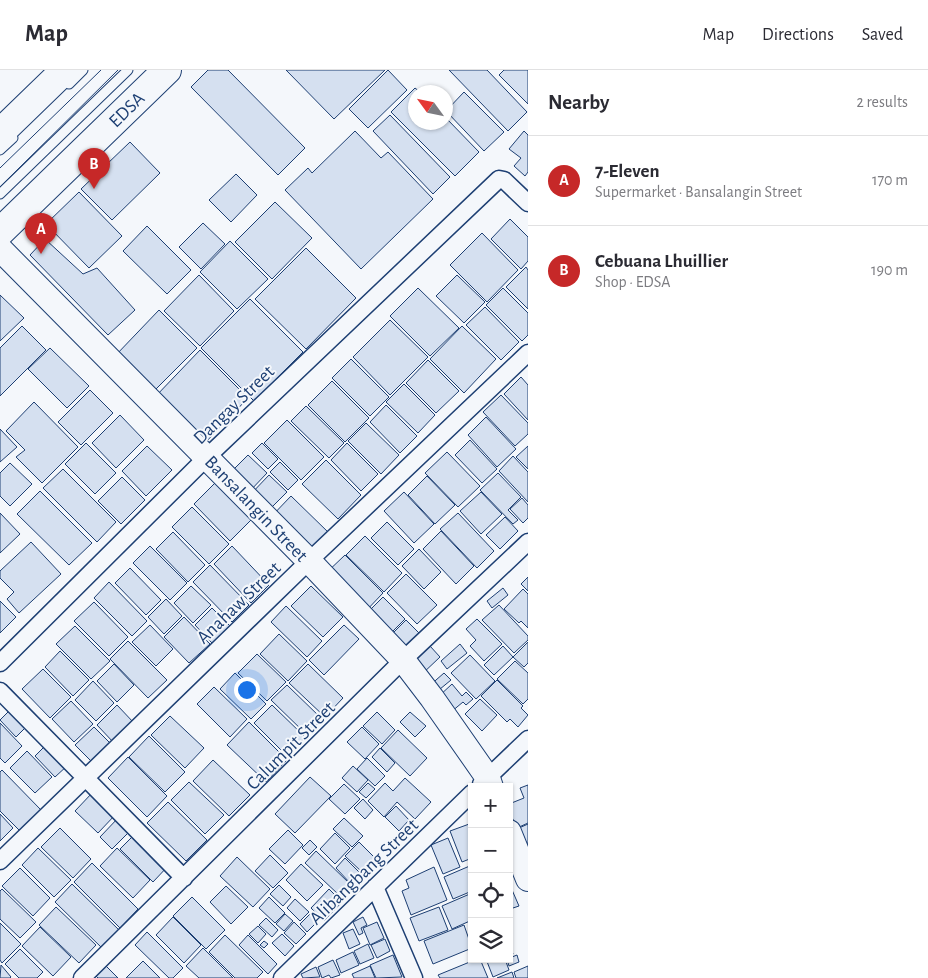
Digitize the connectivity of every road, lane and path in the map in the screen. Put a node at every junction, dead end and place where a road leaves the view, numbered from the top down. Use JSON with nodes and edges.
{"nodes":[{"id":1,"x":83,"y":70,"type":"edge"},
{"id":2,"x":128,"y":70,"type":"edge"},
{"id":3,"x":167,"y":70,"type":"edge"},
{"id":4,"x":61,"y":77,"type":"edge"},
{"id":5,"x":7,"y":129,"type":"edge"},
{"id":6,"x":0,"y":150,"type":"edge"},
{"id":7,"x":0,"y":194,"type":"edge"},
{"id":8,"x":528,"y":203,"type":"edge"},
{"id":9,"x":0,"y":232,"type":"edge"},
{"id":10,"x":0,"y":249,"type":"edge"},
{"id":11,"x":528,"y":353,"type":"edge"},
{"id":12,"x":207,"y":457,"type":"junction"},
{"id":13,"x":528,"y":542,"type":"edge"},
{"id":14,"x":309,"y":561,"type":"junction"},
{"id":15,"x":403,"y":660,"type":"junction"},
{"id":16,"x":0,"y":663,"type":"edge"},
{"id":17,"x":0,"y":691,"type":"edge"},
{"id":18,"x":528,"y":739,"type":"edge"},
{"id":19,"x":85,"y":779,"type":"junction"},
{"id":20,"x":480,"y":783,"type":"edge"},
{"id":21,"x":485,"y":783,"type":"edge"},
{"id":22,"x":468,"y":799,"type":"edge"},
{"id":23,"x":513,"y":842,"type":"edge"},
{"id":24,"x":0,"y":861,"type":"edge"},
{"id":25,"x":184,"y":878,"type":"junction"},
{"id":26,"x":528,"y":879,"type":"edge"},
{"id":27,"x":375,"y":887,"type":"junction"},
{"id":28,"x":82,"y":978,"type":"edge"},
{"id":29,"x":282,"y":978,"type":"edge"},
{"id":30,"x":414,"y":978,"type":"edge"}],
"edges":[{"from":1,"to":4,"type":"lane"},
{"from":2,"to":7,"type":"lane"},
{"from":3,"to":9,"type":"highway","name":"EDSA"},
{"from":4,"to":5,"type":"highway"},
{"from":5,"to":6,"type":"lane"},
{"from":8,"to":12,"type":"street","name":"Dangay Street"},
{"from":10,"to":12,"type":"street","name":"Bansalangin Street"},
{"from":11,"to":14,"type":"street","name":"Anahaw Street"},
{"from":12,"to":14,"type":"street","name":"Bansalangin Street"},
{"from":12,"to":16,"type":"street","name":"Dangay Street"},
{"from":13,"to":15,"type":"street","name":"Calumpit Street"},
{"from":14,"to":15,"type":"street","name":"Bansalangin Street"},
{"from":14,"to":19,"type":"street","name":"Anahaw Street"},
{"from":15,"to":20,"type":"street","name":"Bansalangin Street"},
{"from":15,"to":25,"type":"street","name":"Calumpit Street"},
{"from":17,"to":19,"type":"street"},
{"from":18,"to":21,"type":"street","name":"Alibangbang Street"},
{"from":19,"to":24,"type":"street","name":"Anahaw Street"},
{"from":19,"to":25,"type":"street"},
{"from":22,"to":27,"type":"street","name":"Alibangbang Street"},
{"from":23,"to":26,"type":"street"},
{"from":25,"to":28,"type":"street","name":"Calumpit Street"},
{"from":27,"to":29,"type":"street","name":"Alibangbang Street"},
{"from":27,"to":30,"type":"street"}]}
